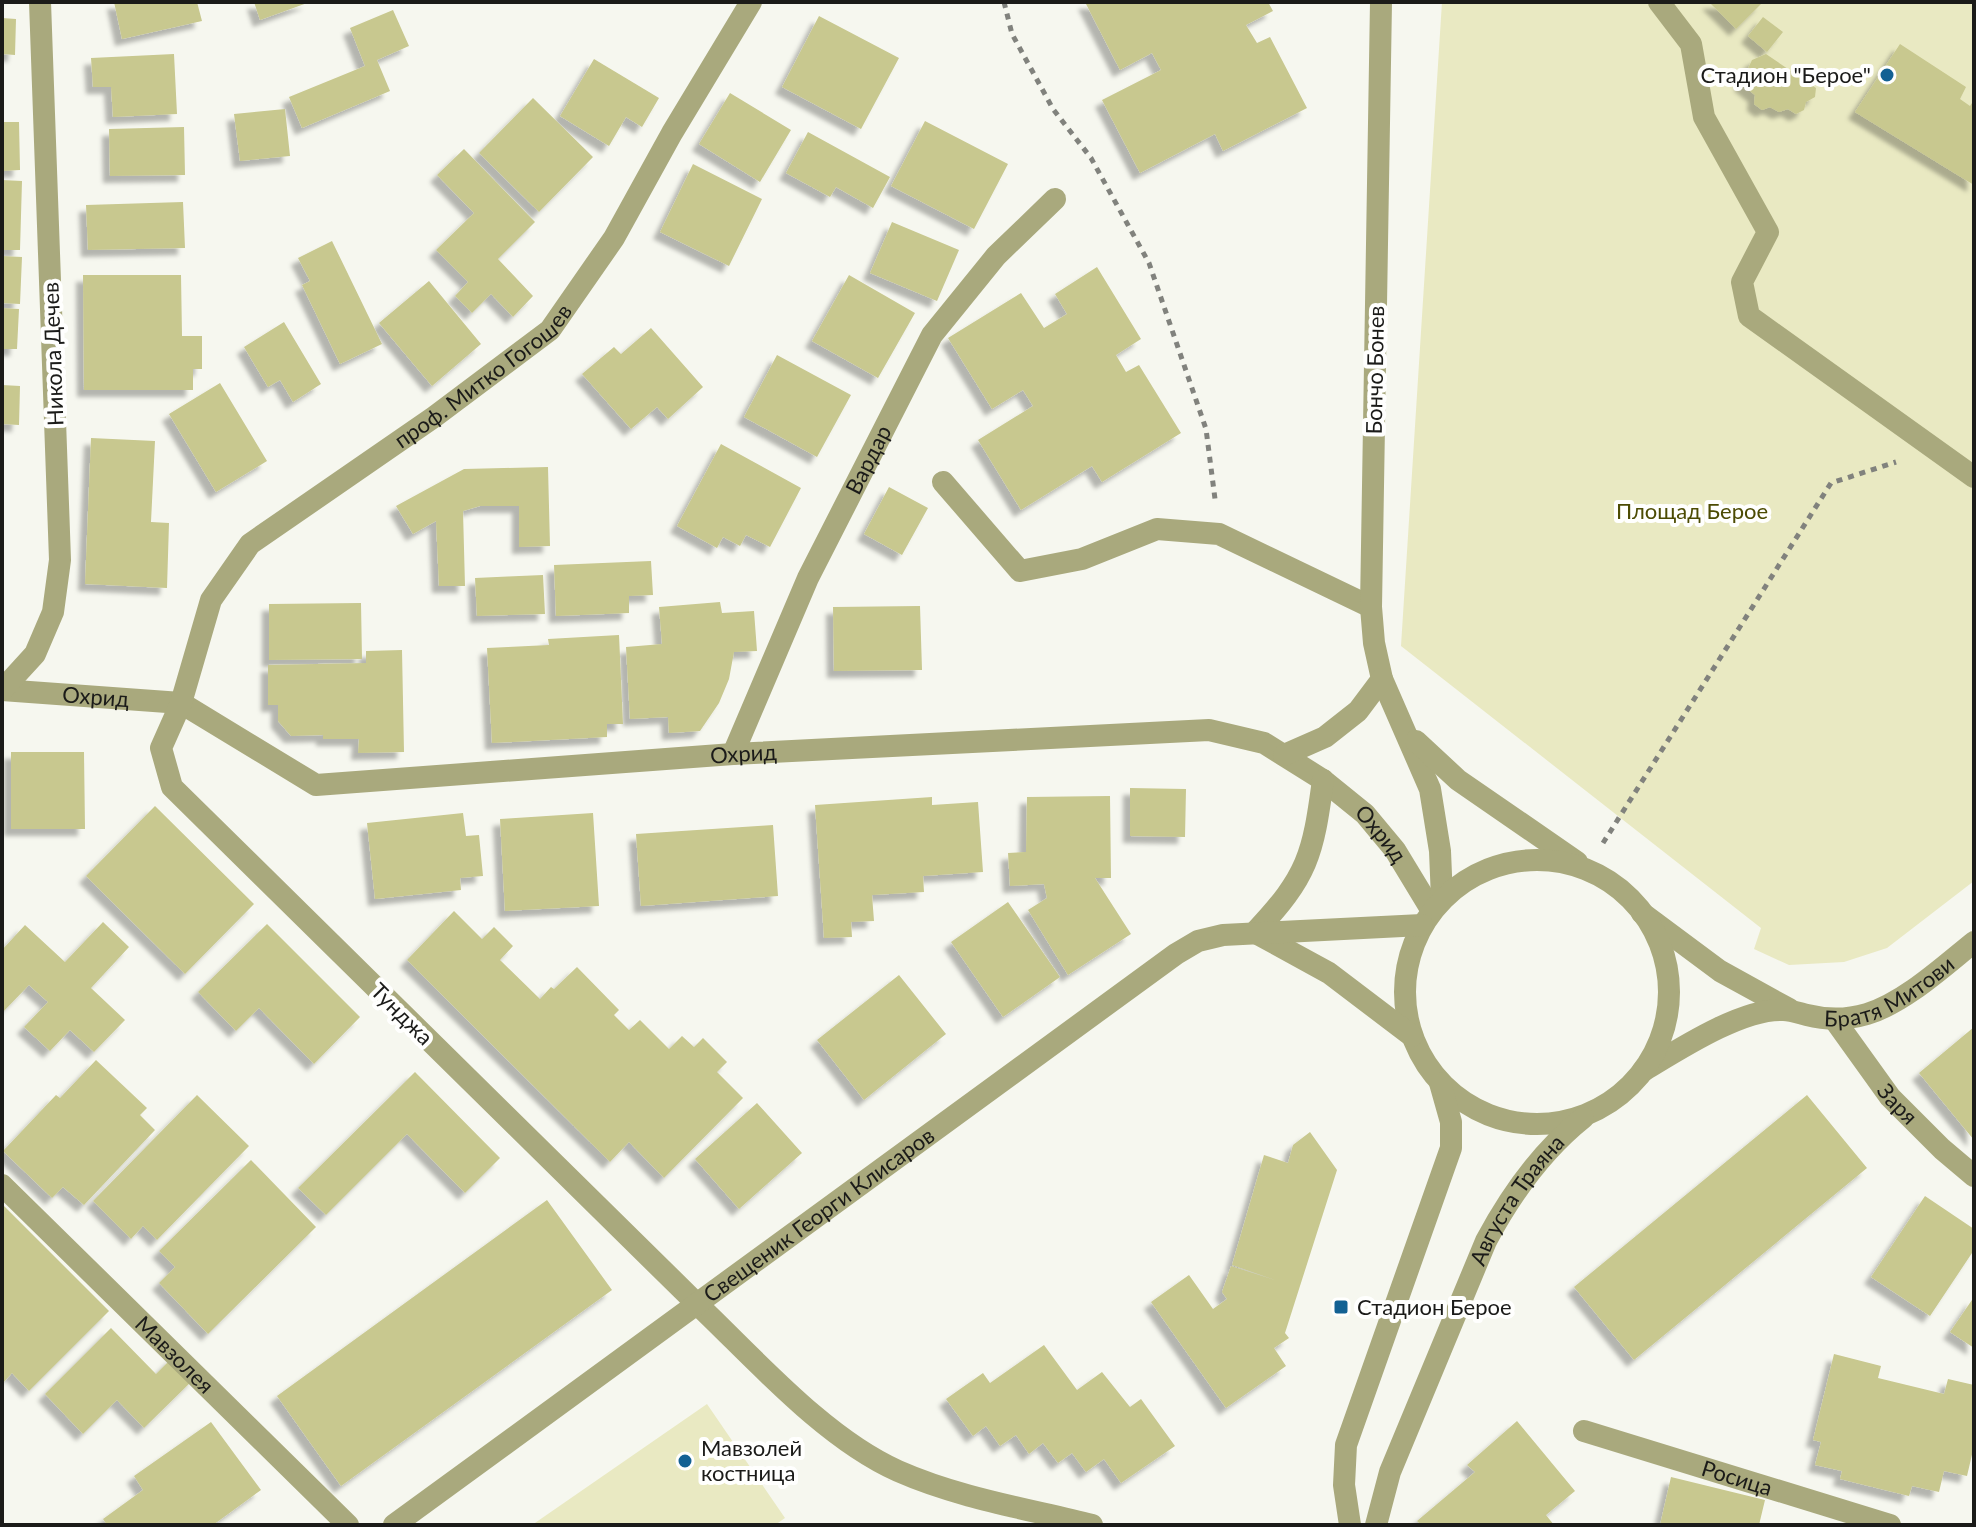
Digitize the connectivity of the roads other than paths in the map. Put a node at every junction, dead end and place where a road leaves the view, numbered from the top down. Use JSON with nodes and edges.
{"nodes":[{"id":1,"x":40,"y":2,"type":"edge"},
{"id":2,"x":751,"y":2,"type":"edge"},
{"id":3,"x":1381,"y":2,"type":"edge"},
{"id":4,"x":1659,"y":2,"type":"edge"},
{"id":5,"x":1055,"y":199,"type":"dead end"},
{"id":6,"x":1974,"y":477,"type":"edge"},
{"id":7,"x":943,"y":482,"type":"dead end"},
{"id":8,"x":1371,"y":607,"type":"junction"},
{"id":9,"x":1382,"y":679,"type":"junction"},
{"id":10,"x":2,"y":690,"type":"edge"},
{"id":11,"x":181,"y":703,"type":"junction"},
{"id":12,"x":1407,"y":732,"type":"junction"},
{"id":13,"x":733,"y":754,"type":"junction"},
{"id":14,"x":1284,"y":755,"type":"junction"},
{"id":15,"x":1323,"y":780,"type":"junction"},
{"id":16,"x":1586,"y":869,"type":"junction"},
{"id":17,"x":1432,"y":912,"type":"junction"},
{"id":18,"x":1642,"y":913,"type":"junction"},
{"id":19,"x":1255,"y":932,"type":"junction"},
{"id":20,"x":1974,"y":942,"type":"edge"},
{"id":21,"x":1794,"y":1011,"type":"junction"},
{"id":22,"x":1834,"y":1019,"type":"junction"},
{"id":23,"x":1412,"y":1036,"type":"junction"},
{"id":24,"x":1643,"y":1071,"type":"junction"},
{"id":25,"x":1437,"y":1078,"type":"junction"},
{"id":26,"x":1589,"y":1113,"type":"junction"},
{"id":27,"x":1974,"y":1176,"type":"edge"},
{"id":28,"x":2,"y":1185,"type":"edge"},
{"id":29,"x":697,"y":1304,"type":"junction"},
{"id":30,"x":1584,"y":1431,"type":"dead end"},
{"id":31,"x":348,"y":1525,"type":"edge"},
{"id":32,"x":394,"y":1525,"type":"edge"},
{"id":33,"x":1092,"y":1525,"type":"edge"},
{"id":34,"x":1350,"y":1525,"type":"edge"},
{"id":35,"x":1376,"y":1525,"type":"edge"},
{"id":36,"x":1890,"y":1525,"type":"edge"}],
"edges":[{"from":1,"to":10,"type":"street","name":"Никола Дечев"},
{"from":2,"to":11,"type":"street","name":"проф. Митко Гогошев"},
{"from":3,"to":8,"type":"street","name":"Бончо Бонев"},
{"from":4,"to":6,"type":"street"},
{"from":5,"to":13,"type":"street","name":"Вардар"},
{"from":7,"to":8,"type":"street"},
{"from":8,"to":9,"type":"street","name":"Бончо Бонев"},
{"from":9,"to":12,"type":"street","name":"Бончо Бонев"},
{"from":9,"to":14,"type":"street"},
{"from":10,"to":11,"type":"street","name":"Охрид"},
{"from":11,"to":13,"type":"street","name":"Охрид"},
{"from":11,"to":29,"type":"street","name":"Тунджа"},
{"from":12,"to":16,"type":"street","name":"Бончо Бонев"},
{"from":12,"to":17,"type":"street","name":"Бончо Бонев"},
{"from":13,"to":14,"type":"street","name":"Охрид"},
{"from":14,"to":15,"type":"street","name":"Охрид"},
{"from":15,"to":17,"type":"street","name":"Охрид"},
{"from":15,"to":19,"type":"street"},
{"from":16,"to":17,"type":"street"},
{"from":16,"to":18,"type":"street"},
{"from":17,"to":19,"type":"street","name":"Свещеник Георги Клисаров"},
{"from":17,"to":23,"type":"street"},
{"from":18,"to":21,"type":"street","name":"Братя Митови"},
{"from":18,"to":24,"type":"street"},
{"from":19,"to":23,"type":"street"},
{"from":19,"to":29,"type":"street","name":"Свещеник Георги Клисаров"},
{"from":20,"to":22,"type":"street","name":"Братя Митови"},
{"from":21,"to":22,"type":"street","name":"Братя Митови"},
{"from":21,"to":24,"type":"street","name":"Братя Митови"},
{"from":22,"to":27,"type":"street","name":"Заря"},
{"from":23,"to":25,"type":"street"},
{"from":24,"to":26,"type":"street"},
{"from":25,"to":26,"type":"street"},
{"from":25,"to":34,"type":"street"},
{"from":26,"to":35,"type":"street","name":"Августа Траяна"},
{"from":28,"to":31,"type":"street","name":"Мавзолея"},
{"from":29,"to":32,"type":"street","name":"Свещеник Георги Клисаров"},
{"from":29,"to":33,"type":"street","name":"Тунджа"},
{"from":30,"to":36,"type":"street","name":"Росица"}]}
